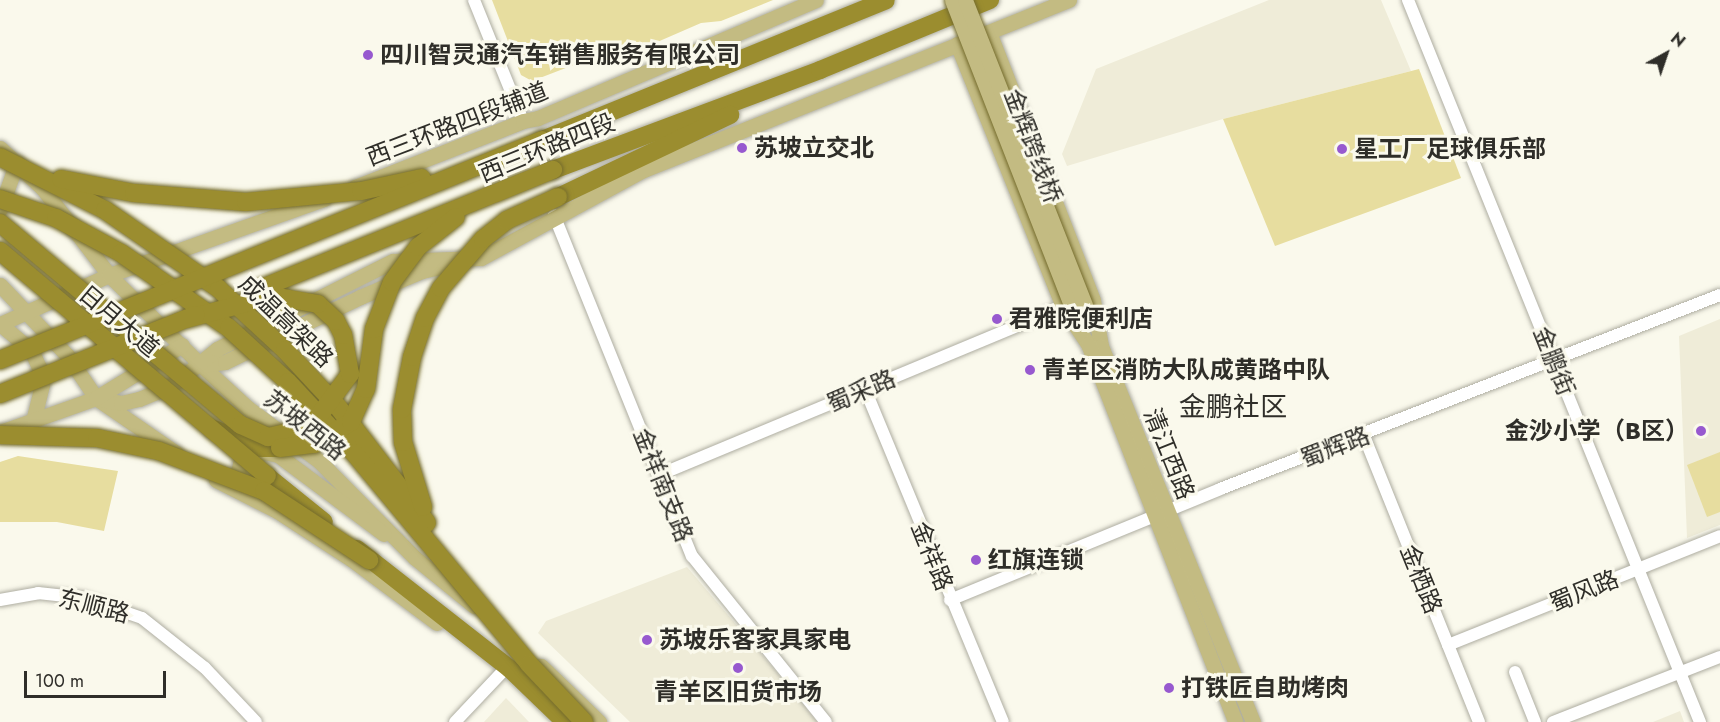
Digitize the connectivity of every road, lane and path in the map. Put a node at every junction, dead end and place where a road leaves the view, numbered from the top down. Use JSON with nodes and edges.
{"nodes":[{"id":1,"x":474,"y":0,"type":"edge"},
{"id":2,"x":816,"y":0,"type":"edge"},
{"id":3,"x":886,"y":0,"type":"edge"},
{"id":4,"x":952,"y":0,"type":"edge"},
{"id":5,"x":964,"y":0,"type":"edge"},
{"id":6,"x":990,"y":0,"type":"edge"},
{"id":7,"x":1069,"y":0,"type":"edge"},
{"id":8,"x":1408,"y":0,"type":"edge"},
{"id":9,"x":988,"y":32,"type":"junction"},
{"id":10,"x":957,"y":44,"type":"junction"},
{"id":11,"x":820,"y":70,"type":"junction"},
{"id":12,"x":523,"y":121,"type":"junction"},
{"id":13,"x":0,"y":148,"type":"edge"},
{"id":14,"x":9,"y":160,"type":"edge"},
{"id":15,"x":474,"y":166,"type":"junction"},
{"id":16,"x":43,"y":176,"type":"junction"},
{"id":17,"x":0,"y":199,"type":"edge"},
{"id":18,"x":473,"y":204,"type":"junction"},
{"id":19,"x":556,"y":206,"type":"junction"},
{"id":20,"x":0,"y":209,"type":"edge"},
{"id":21,"x":0,"y":223,"type":"edge"},
{"id":22,"x":0,"y":251,"type":"edge"},
{"id":23,"x":0,"y":258,"type":"edge"},
{"id":24,"x":22,"y":271,"type":"junction"},
{"id":25,"x":109,"y":275,"type":"junction"},
{"id":26,"x":0,"y":285,"type":"edge"},
{"id":27,"x":1720,"y":295,"type":"edge"},
{"id":28,"x":1073,"y":306,"type":"junction"},
{"id":29,"x":28,"y":311,"type":"junction"},
{"id":30,"x":186,"y":319,"type":"junction"},
{"id":31,"x":0,"y":324,"type":"edge"},
{"id":32,"x":182,"y":345,"type":"junction"},
{"id":33,"x":1094,"y":345,"type":"junction"},
{"id":34,"x":0,"y":360,"type":"edge"},
{"id":35,"x":1554,"y":361,"type":"junction"},
{"id":36,"x":201,"y":364,"type":"junction"},
{"id":37,"x":865,"y":389,"type":"junction"},
{"id":38,"x":0,"y":394,"type":"edge"},
{"id":39,"x":96,"y":398,"type":"junction"},
{"id":40,"x":33,"y":421,"type":"junction"},
{"id":41,"x":207,"y":426,"type":"junction"},
{"id":42,"x":0,"y":434,"type":"edge"},
{"id":43,"x":1364,"y":436,"type":"junction"},
{"id":44,"x":658,"y":475,"type":"junction"},
{"id":45,"x":244,"y":495,"type":"junction"},
{"id":46,"x":1169,"y":510,"type":"junction"},
{"id":47,"x":1154,"y":516,"type":"junction"},
{"id":48,"x":433,"y":531,"type":"junction"},
{"id":49,"x":1720,"y":537,"type":"edge"},
{"id":50,"x":415,"y":558,"type":"junction"},
{"id":51,"x":369,"y":560,"type":"junction"},
{"id":52,"x":1638,"y":569,"type":"junction"},
{"id":53,"x":472,"y":592,"type":"junction"},
{"id":54,"x":0,"y":600,"type":"edge"},
{"id":55,"x":950,"y":600,"type":"junction"},
{"id":56,"x":1448,"y":645,"type":"junction"},
{"id":57,"x":1720,"y":657,"type":"edge"},
{"id":58,"x":503,"y":671,"type":"junction"},
{"id":59,"x":1515,"y":672,"type":"dead end"},
{"id":60,"x":1680,"y":673,"type":"junction"},
{"id":61,"x":256,"y":722,"type":"edge"},
{"id":62,"x":455,"y":722,"type":"edge"},
{"id":63,"x":553,"y":722,"type":"edge"},
{"id":64,"x":565,"y":722,"type":"edge"},
{"id":65,"x":584,"y":722,"type":"edge"},
{"id":66,"x":599,"y":722,"type":"edge"},
{"id":67,"x":826,"y":722,"type":"edge"},
{"id":68,"x":1003,"y":722,"type":"edge"},
{"id":69,"x":1235,"y":722,"type":"edge"},
{"id":70,"x":1253,"y":722,"type":"edge"},
{"id":71,"x":1479,"y":722,"type":"edge"},
{"id":72,"x":1535,"y":722,"type":"edge"},
{"id":73,"x":1553,"y":722,"type":"edge"},
{"id":74,"x":1700,"y":722,"type":"edge"}],
"edges":[{"from":1,"to":12,"type":"street"},
{"from":2,"to":12,"type":"main road","name":"西三环路四段辅道"},
{"from":3,"to":15,"type":"highway","name":"西三环路四段","bridge":true},
{"from":4,"to":28,"type":"main road","name":"金辉跨线桥","bridge":true},
{"from":5,"to":28,"type":"main road","name":"金辉跨线桥","bridge":true},
{"from":6,"to":11,"type":"highway","name":"西三环路四段"},
{"from":7,"to":9,"type":"main road"},
{"from":8,"to":35,"type":"street","name":"金鹏街"},
{"from":9,"to":10,"type":"main road"},
{"from":9,"to":33,"type":"main road","name":"清江西路"},
{"from":10,"to":19,"type":"main road"},
{"from":10,"to":28,"type":"main road"},
{"from":11,"to":18,"type":"highway","name":"西三环路四段","bridge":true},
{"from":11,"to":19,"type":"highway"},
{"from":12,"to":25,"type":"main road","name":"西三环路四段辅道"},
{"from":13,"to":14,"type":"main road","name":"苏坡西路"},
{"from":14,"to":16,"type":"highway","name":"成温高架路","bridge":true},
{"from":14,"to":20,"type":"main road"},
{"from":14,"to":25,"type":"main road","name":"苏坡西路"},
{"from":15,"to":16,"type":"highway","bridge":true},
{"from":15,"to":34,"type":"highway","name":"西三环路四段","bridge":true},
{"from":16,"to":48,"type":"highway","name":"成温高架路","bridge":true},
{"from":17,"to":53,"type":"highway","bridge":true},
{"from":18,"to":30,"type":"highway","name":"西三环路四段","bridge":true},
{"from":18,"to":41,"type":"highway","bridge":true},
{"from":19,"to":36,"type":"main road"},
{"from":19,"to":44,"type":"street","name":"金祥南支路"},
{"from":19,"to":48,"type":"highway","bridge":true},
{"from":21,"to":30,"type":"highway","bridge":true},
{"from":22,"to":24,"type":"highway","name":"日月大道","bridge":true},
{"from":23,"to":24,"type":"highway","bridge":true},
{"from":24,"to":41,"type":"highway","name":"日月大道","bridge":true},
{"from":25,"to":29,"type":"main road","name":"西三环路四段辅道"},
{"from":25,"to":32,"type":"main road","name":"苏坡西路"},
{"from":26,"to":29,"type":"main road"},
{"from":27,"to":35,"type":"street","name":"蜀辉路"},
{"from":28,"to":33,"type":"main road"},
{"from":28,"to":37,"type":"street","name":"蜀采路"},
{"from":29,"to":31,"type":"main road","name":"西三环路四段辅道"},
{"from":29,"to":39,"type":"main road"},
{"from":30,"to":38,"type":"highway","name":"西三环路四段","bridge":true},
{"from":31,"to":40,"type":"main road"},
{"from":32,"to":36,"type":"main road","name":"苏坡西路"},
{"from":32,"to":39,"type":"main road"},
{"from":33,"to":46,"type":"main road","name":"清江西路"},
{"from":33,"to":47,"type":"main road","name":"清江西路"},
{"from":35,"to":43,"type":"street","name":"蜀辉路"},
{"from":35,"to":52,"type":"street","name":"金鹏街"},
{"from":36,"to":39,"type":"main road"},
{"from":36,"to":50,"type":"main road","name":"苏坡西路"},
{"from":37,"to":44,"type":"street","name":"蜀采路"},
{"from":37,"to":55,"type":"street","name":"金祥路"},
{"from":39,"to":40,"type":"main road"},
{"from":39,"to":45,"type":"main road"},
{"from":40,"to":42,"type":"main road"},
{"from":41,"to":51,"type":"highway","bridge":true},
{"from":42,"to":51,"type":"highway","bridge":true},
{"from":43,"to":46,"type":"street","name":"蜀辉路"},
{"from":43,"to":56,"type":"street","name":"金栖路"},
{"from":44,"to":67,"type":"street","name":"金祥南支路"},
{"from":45,"to":50,"type":"main road"},
{"from":45,"to":58,"type":"main road"},
{"from":46,"to":47,"type":"street","name":"蜀辉路"},
{"from":46,"to":70,"type":"main road","name":"清江西路"},
{"from":47,"to":55,"type":"street","name":"蜀辉路"},
{"from":47,"to":69,"type":"main road","name":"清江西路"},
{"from":48,"to":53,"type":"highway","name":"成温高架路","bridge":true},
{"from":49,"to":52,"type":"street","name":"蜀风路"},
{"from":50,"to":66,"type":"main road","name":"苏坡西路"},
{"from":51,"to":64,"type":"highway"},
{"from":52,"to":56,"type":"street","name":"蜀风路"},
{"from":52,"to":60,"type":"street","name":"金鹏街"},
{"from":53,"to":65,"type":"highway","bridge":true},
{"from":54,"to":61,"type":"street","name":"东顺路"},
{"from":55,"to":68,"type":"street","name":"金祥路"},
{"from":56,"to":71,"type":"street","name":"金栖路"},
{"from":57,"to":60,"type":"street"},
{"from":58,"to":62,"type":"street"},
{"from":58,"to":63,"type":"main road"},
{"from":59,"to":72,"type":"street"},
{"from":60,"to":73,"type":"street"},
{"from":60,"to":74,"type":"street","name":"金鹏街"}]}
